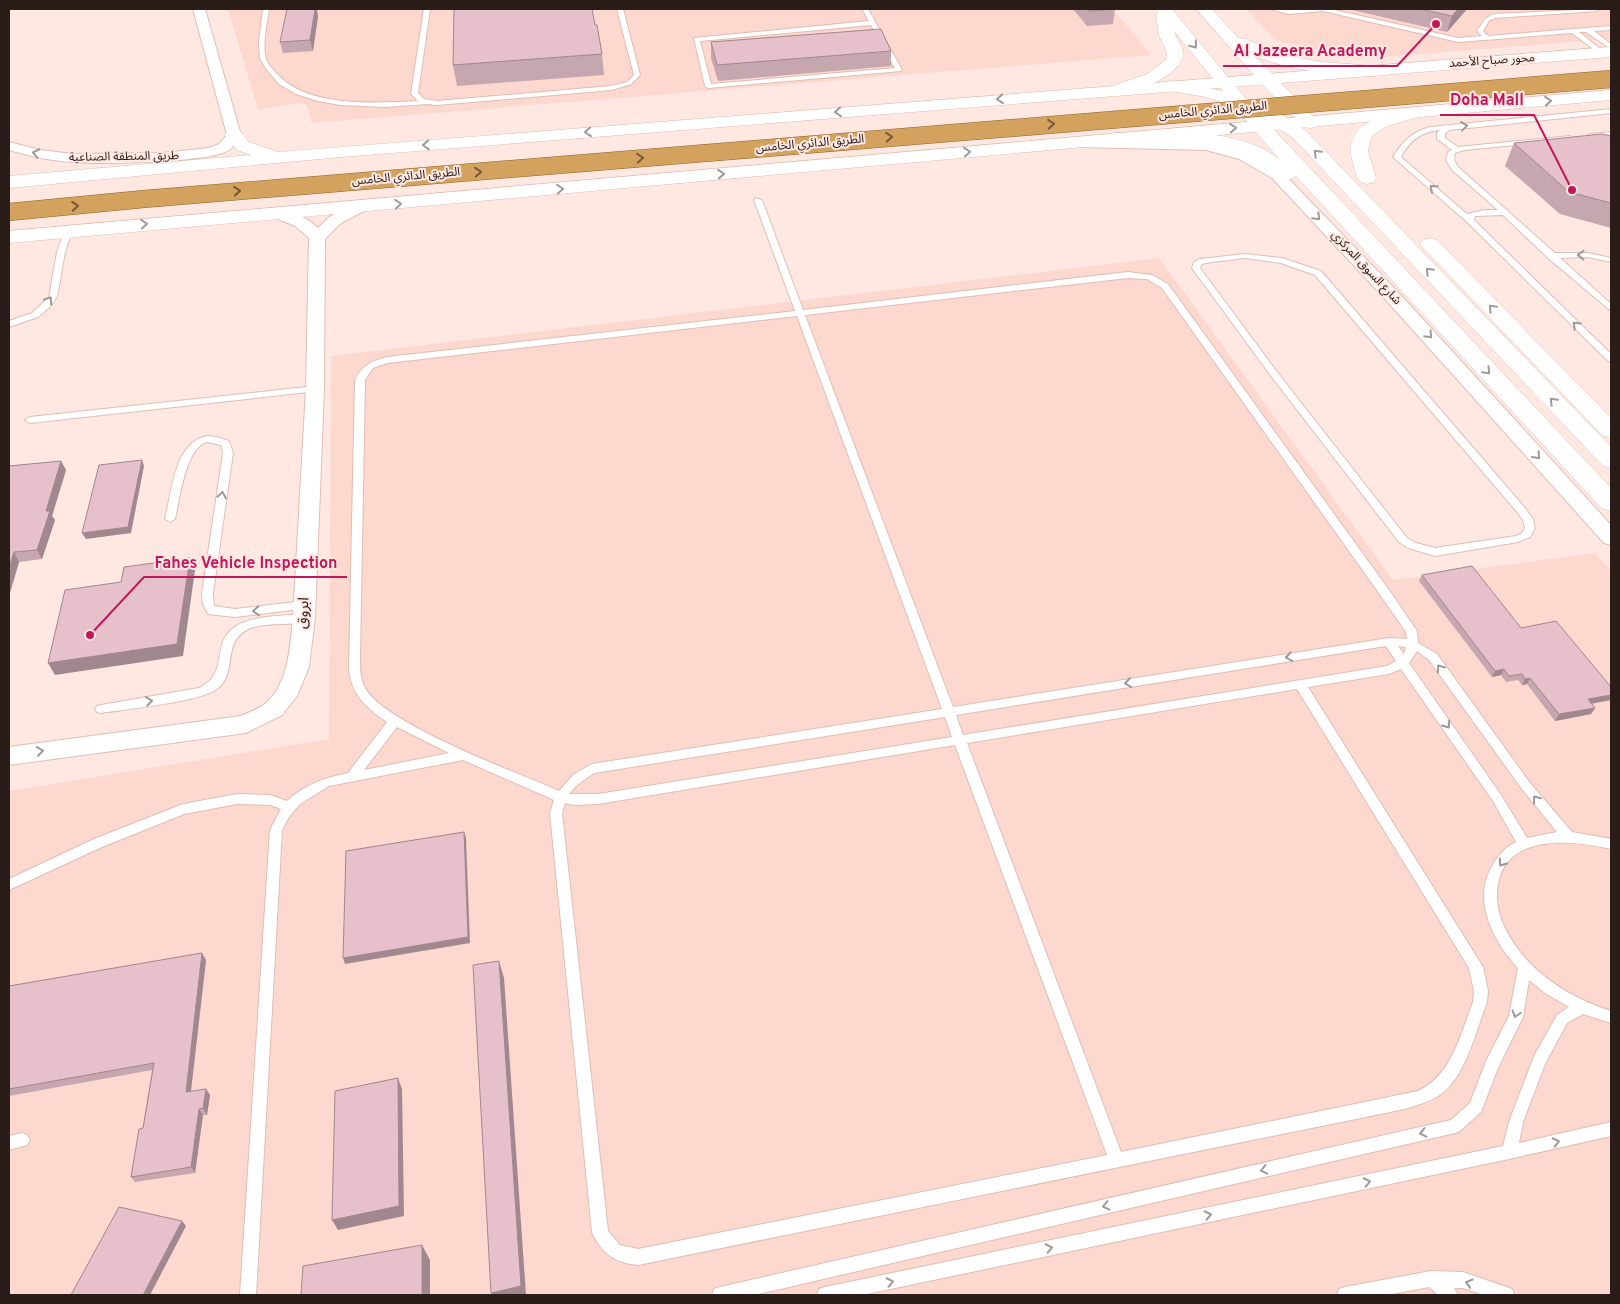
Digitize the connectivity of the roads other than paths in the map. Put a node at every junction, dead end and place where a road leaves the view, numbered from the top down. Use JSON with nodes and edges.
{"nodes":[{"id":1,"x":199,"y":9,"type":"edge"},
{"id":2,"x":266,"y":9,"type":"edge"},
{"id":3,"x":427,"y":9,"type":"edge"},
{"id":4,"x":620,"y":9,"type":"edge"},
{"id":5,"x":865,"y":9,"type":"edge"},
{"id":6,"x":1164,"y":9,"type":"edge"},
{"id":7,"x":1204,"y":9,"type":"edge"},
{"id":8,"x":1273,"y":9,"type":"edge"},
{"id":9,"x":1509,"y":9,"type":"edge"},
{"id":10,"x":1590,"y":9,"type":"edge"},
{"id":11,"x":1597,"y":9,"type":"edge"},
{"id":12,"x":1493,"y":16,"type":"junction"},
{"id":13,"x":873,"y":23,"type":"junction"},
{"id":14,"x":1611,"y":28,"type":"edge"},
{"id":15,"x":1588,"y":30,"type":"junction"},
{"id":16,"x":1224,"y":31,"type":"junction"},
{"id":17,"x":1573,"y":31,"type":"junction"},
{"id":18,"x":1487,"y":38,"type":"junction"},
{"id":19,"x":1609,"y":54,"type":"edge"},
{"id":20,"x":1374,"y":71,"type":"junction"},
{"id":21,"x":1266,"y":78,"type":"junction"},
{"id":22,"x":1611,"y":79,"type":"edge"},
{"id":23,"x":1224,"y":81,"type":"junction"},
{"id":24,"x":1171,"y":86,"type":"junction"},
{"id":25,"x":1118,"y":90,"type":"junction"},
{"id":26,"x":1611,"y":95,"type":"edge"},
{"id":27,"x":1239,"y":100,"type":"junction"},
{"id":28,"x":429,"y":102,"type":"junction"},
{"id":29,"x":1611,"y":110,"type":"edge"},
{"id":30,"x":1412,"y":113,"type":"junction"},
{"id":31,"x":1308,"y":122,"type":"junction"},
{"id":32,"x":1286,"y":124,"type":"junction"},
{"id":33,"x":1259,"y":126,"type":"junction"},
{"id":34,"x":1447,"y":128,"type":"junction"},
{"id":35,"x":234,"y":134,"type":"junction"},
{"id":36,"x":1611,"y":134,"type":"edge"},
{"id":37,"x":1594,"y":136,"type":"junction"},
{"id":38,"x":1575,"y":137,"type":"edge"},
{"id":39,"x":1584,"y":137,"type":"edge"},
{"id":40,"x":1115,"y":138,"type":"junction"},
{"id":41,"x":1611,"y":140,"type":"edge"},
{"id":42,"x":1048,"y":144,"type":"junction"},
{"id":43,"x":9,"y":146,"type":"edge"},
{"id":44,"x":1457,"y":150,"type":"junction"},
{"id":45,"x":276,"y":158,"type":"junction"},
{"id":46,"x":9,"y":173,"type":"edge"},
{"id":47,"x":77,"y":175,"type":"junction"},
{"id":48,"x":1367,"y":178,"type":"junction"},
{"id":49,"x":9,"y":182,"type":"edge"},
{"id":50,"x":9,"y":196,"type":"edge"},
{"id":51,"x":758,"y":200,"type":"dead end"},
{"id":52,"x":360,"y":207,"type":"junction"},
{"id":53,"x":9,"y":212,"type":"edge"},
{"id":54,"x":1504,"y":213,"type":"junction"},
{"id":55,"x":280,"y":214,"type":"junction"},
{"id":56,"x":1346,"y":220,"type":"junction"},
{"id":57,"x":1470,"y":220,"type":"junction"},
{"id":58,"x":63,"y":232,"type":"junction"},
{"id":59,"x":9,"y":237,"type":"edge"},
{"id":60,"x":317,"y":238,"type":"junction"},
{"id":61,"x":9,"y":247,"type":"edge"},
{"id":62,"x":1551,"y":256,"type":"junction"},
{"id":63,"x":1611,"y":260,"type":"edge"},
{"id":64,"x":1611,"y":308,"type":"edge"},
{"id":65,"x":801,"y":313,"type":"junction"},
{"id":66,"x":9,"y":324,"type":"edge"},
{"id":67,"x":1390,"y":358,"type":"joint"},
{"id":68,"x":1611,"y":359,"type":"edge"},
{"id":69,"x":315,"y":389,"type":"junction"},
{"id":70,"x":30,"y":420,"type":"dead end"},
{"id":71,"x":1611,"y":430,"type":"edge"},
{"id":72,"x":1611,"y":461,"type":"edge"},
{"id":73,"x":1611,"y":503,"type":"edge"},
{"id":74,"x":170,"y":519,"type":"dead end"},
{"id":75,"x":1611,"y":538,"type":"edge"},
{"id":76,"x":304,"y":612,"type":"junction"},
{"id":77,"x":1389,"y":642,"type":"junction"},
{"id":78,"x":1414,"y":644,"type":"junction"},
{"id":79,"x":1404,"y":663,"type":"junction"},
{"id":80,"x":1301,"y":686,"type":"junction"},
{"id":81,"x":101,"y":709,"type":"dead end"},
{"id":82,"x":949,"y":711,"type":"junction"},
{"id":83,"x":395,"y":721,"type":"junction"},
{"id":84,"x":960,"y":740,"type":"junction"},
{"id":85,"x":464,"y":755,"type":"junction"},
{"id":86,"x":9,"y":756,"type":"edge"},
{"id":87,"x":352,"y":777,"type":"junction"},
{"id":88,"x":560,"y":797,"type":"junction"},
{"id":89,"x":288,"y":806,"type":"junction"},
{"id":90,"x":1568,"y":836,"type":"junction"},
{"id":91,"x":1524,"y":844,"type":"junction"},
{"id":92,"x":1611,"y":844,"type":"edge"},
{"id":93,"x":9,"y":886,"type":"edge"},
{"id":94,"x":1524,"y":966,"type":"junction"},
{"id":95,"x":1582,"y":1007,"type":"junction"},
{"id":96,"x":1611,"y":1017,"type":"edge"},
{"id":97,"x":1611,"y":1130,"type":"edge"},
{"id":98,"x":1508,"y":1152,"type":"junction"},
{"id":99,"x":1116,"y":1160,"type":"junction"},
{"id":100,"x":1431,"y":1279,"type":"junction"},
{"id":101,"x":1397,"y":1291,"type":"edge"},
{"id":102,"x":248,"y":1295,"type":"edge"},
{"id":103,"x":720,"y":1295,"type":"edge"},
{"id":104,"x":825,"y":1295,"type":"edge"},
{"id":105,"x":1345,"y":1295,"type":"edge"},
{"id":106,"x":1450,"y":1295,"type":"edge"},
{"id":107,"x":1506,"y":1295,"type":"edge"}],
"edges":[{"from":1,"to":35,"type":"street"},
{"from":2,"to":28,"type":"lane"},
{"from":3,"to":28,"type":"lane"},
{"from":4,"to":28,"type":"lane"},
{"from":5,"to":13,"type":"lane"},
{"from":6,"to":23,"type":"street","name":"شارع السوق المركزي","one_way":true},
{"from":6,"to":25,"type":"street"},
{"from":7,"to":16,"type":"street"},
{"from":8,"to":18,"type":"lane"},
{"from":9,"to":12,"type":"lane"},
{"from":10,"to":11,"type":"lane"},
{"from":10,"to":12,"type":"lane"},
{"from":12,"to":18,"type":"lane"},
{"from":13,"to":13,"type":"lane"},
{"from":14,"to":15,"type":"lane"},
{"from":15,"to":17,"type":"lane"},
{"from":15,"to":19,"type":"lane"},
{"from":16,"to":20,"type":"street"},
{"from":16,"to":21,"type":"street"},
{"from":17,"to":18,"type":"lane"},
{"from":17,"to":19,"type":"lane"},
{"from":19,"to":20,"type":"street","name":"محور صباح الأحمد"},
{"from":19,"to":50,"type":"highway","name":"الطريق الدائري الخامس"},
{"from":20,"to":21,"type":"street","name":"الطريق الدائري الخامس"},
{"from":21,"to":23,"type":"street","name":"الطريق الدائري الخامس"},
{"from":21,"to":31,"type":"street"},
{"from":53,"to":22,"type":"highway","name":"الطريق الدائري الخامس","one_way":true,"bridge":true},
{"from":23,"to":24,"type":"street","name":"الطريق الدائري الخامس"},
{"from":23,"to":27,"type":"street","name":"شارع السوق المركزي"},
{"from":24,"to":25,"type":"street","name":"الطريق الدائري الخامس"},
{"from":24,"to":27,"type":"street"},
{"from":25,"to":45,"type":"street","name":"الطريق الدائري الخامس","one_way":true},
{"from":30,"to":26,"type":"street","one_way":true},
{"from":27,"to":32,"type":"street"},
{"from":27,"to":33,"type":"street","name":"شارع السوق المركزي"},
{"from":34,"to":29,"type":"lane","one_way":true},
{"from":30,"to":31,"type":"street","name":"الطريق الدائري الخامس"},
{"from":30,"to":48,"type":"street"},
{"from":31,"to":32,"type":"street","name":"الطريق الدائري الخامس"},
{"from":31,"to":48,"type":"street"},
{"from":32,"to":33,"type":"street","name":"الطريق الدائري الخامس"},
{"from":72,"to":32,"type":"street","one_way":true},
{"from":40,"to":33,"type":"street","name":"الطريق الدائري الخامس","one_way":true},
{"from":33,"to":56,"type":"street","name":"شارع السوق المركزي"},
{"from":34,"to":44,"type":"lane"},
{"from":57,"to":34,"type":"lane","one_way":true},
{"from":35,"to":43,"type":"street","name":"طريق المنطقة الصناعية","one_way":true},
{"from":35,"to":45,"type":"street"},
{"from":36,"to":37,"type":"lane"},
{"from":37,"to":39,"type":"lane"},
{"from":37,"to":41,"type":"lane"},
{"from":38,"to":44,"type":"lane"},
{"from":40,"to":42,"type":"street","name":"الطريق الدائري الخامس"},
{"from":40,"to":56,"type":"street"},
{"from":52,"to":42,"type":"street","name":"الطريق الدائري الخامس","one_way":true},
{"from":42,"to":75,"type":"street","name":"شارع السوق المركزي","one_way":true},
{"from":44,"to":54,"type":"lane"},
{"from":45,"to":47,"type":"street","name":"الطريق الدائري الخامس"},
{"from":46,"to":47,"type":"street"},
{"from":47,"to":49,"type":"street","name":"الطريق الدائري الخامس"},
{"from":47,"to":58,"type":"street"},
{"from":71,"to":48,"type":"street","one_way":true},
{"from":51,"to":65,"type":"lane"},
{"from":52,"to":55,"type":"street","name":"الطريق الدائري الخامس"},
{"from":52,"to":60,"type":"street"},
{"from":54,"to":57,"type":"lane"},
{"from":54,"to":62,"type":"lane"},
{"from":58,"to":55,"type":"street","name":"الطريق الدائري الخامس","one_way":true},
{"from":55,"to":60,"type":"street"},
{"from":56,"to":73,"type":"street","name":"شارع السوق المركزي","one_way":true},
{"from":68,"to":57,"type":"lane","one_way":true},
{"from":58,"to":59,"type":"street","name":"الطريق الدائري الخامس"},
{"from":58,"to":61,"type":"street"},
{"from":66,"to":58,"type":"lane","one_way":true},
{"from":60,"to":69,"type":"street","name":"ابروق"},
{"from":63,"to":62,"type":"lane","one_way":true},
{"from":62,"to":64,"type":"lane"},
{"from":65,"to":78,"type":"lane"},
{"from":65,"to":82,"type":"lane"},
{"from":65,"to":83,"type":"lane"},
{"from":67,"to":67,"type":"lane"},
{"from":69,"to":70,"type":"lane"},
{"from":69,"to":76,"type":"street","name":"ابروق"},
{"from":76,"to":74,"type":"lane","one_way":true},
{"from":81,"to":76,"type":"lane","one_way":true},
{"from":86,"to":76,"type":"street","name":"ابروق","one_way":true},
{"from":77,"to":78,"type":"lane"},
{"from":77,"to":79,"type":"lane"},
{"from":77,"to":82,"type":"lane","one_way":true},
{"from":78,"to":79,"type":"lane"},
{"from":90,"to":78,"type":"lane","one_way":true},
{"from":79,"to":80,"type":"lane"},
{"from":79,"to":91,"type":"lane","one_way":true},
{"from":80,"to":84,"type":"lane"},
{"from":80,"to":99,"type":"lane"},
{"from":82,"to":84,"type":"lane"},
{"from":82,"to":88,"type":"lane"},
{"from":83,"to":85,"type":"lane"},
{"from":83,"to":87,"type":"lane"},
{"from":84,"to":88,"type":"lane"},
{"from":84,"to":99,"type":"lane"},
{"from":85,"to":87,"type":"lane"},
{"from":85,"to":88,"type":"lane"},
{"from":87,"to":89,"type":"lane"},
{"from":88,"to":99,"type":"lane"},
{"from":89,"to":93,"type":"lane"},
{"from":89,"to":102,"type":"lane"},
{"from":90,"to":91,"type":"lane"},
{"from":90,"to":92,"type":"lane"},
{"from":91,"to":94,"type":"lane","one_way":true},
{"from":94,"to":95,"type":"lane"},
{"from":94,"to":103,"type":"lane","one_way":true},
{"from":95,"to":96,"type":"lane"},
{"from":95,"to":98,"type":"lane"},
{"from":98,"to":97,"type":"lane","one_way":true},
{"from":104,"to":98,"type":"lane","one_way":true},
{"from":100,"to":101,"type":"lane"},
{"from":100,"to":106,"type":"lane"},
{"from":107,"to":100,"type":"lane","one_way":true},
{"from":101,"to":105,"type":"lane"}]}
